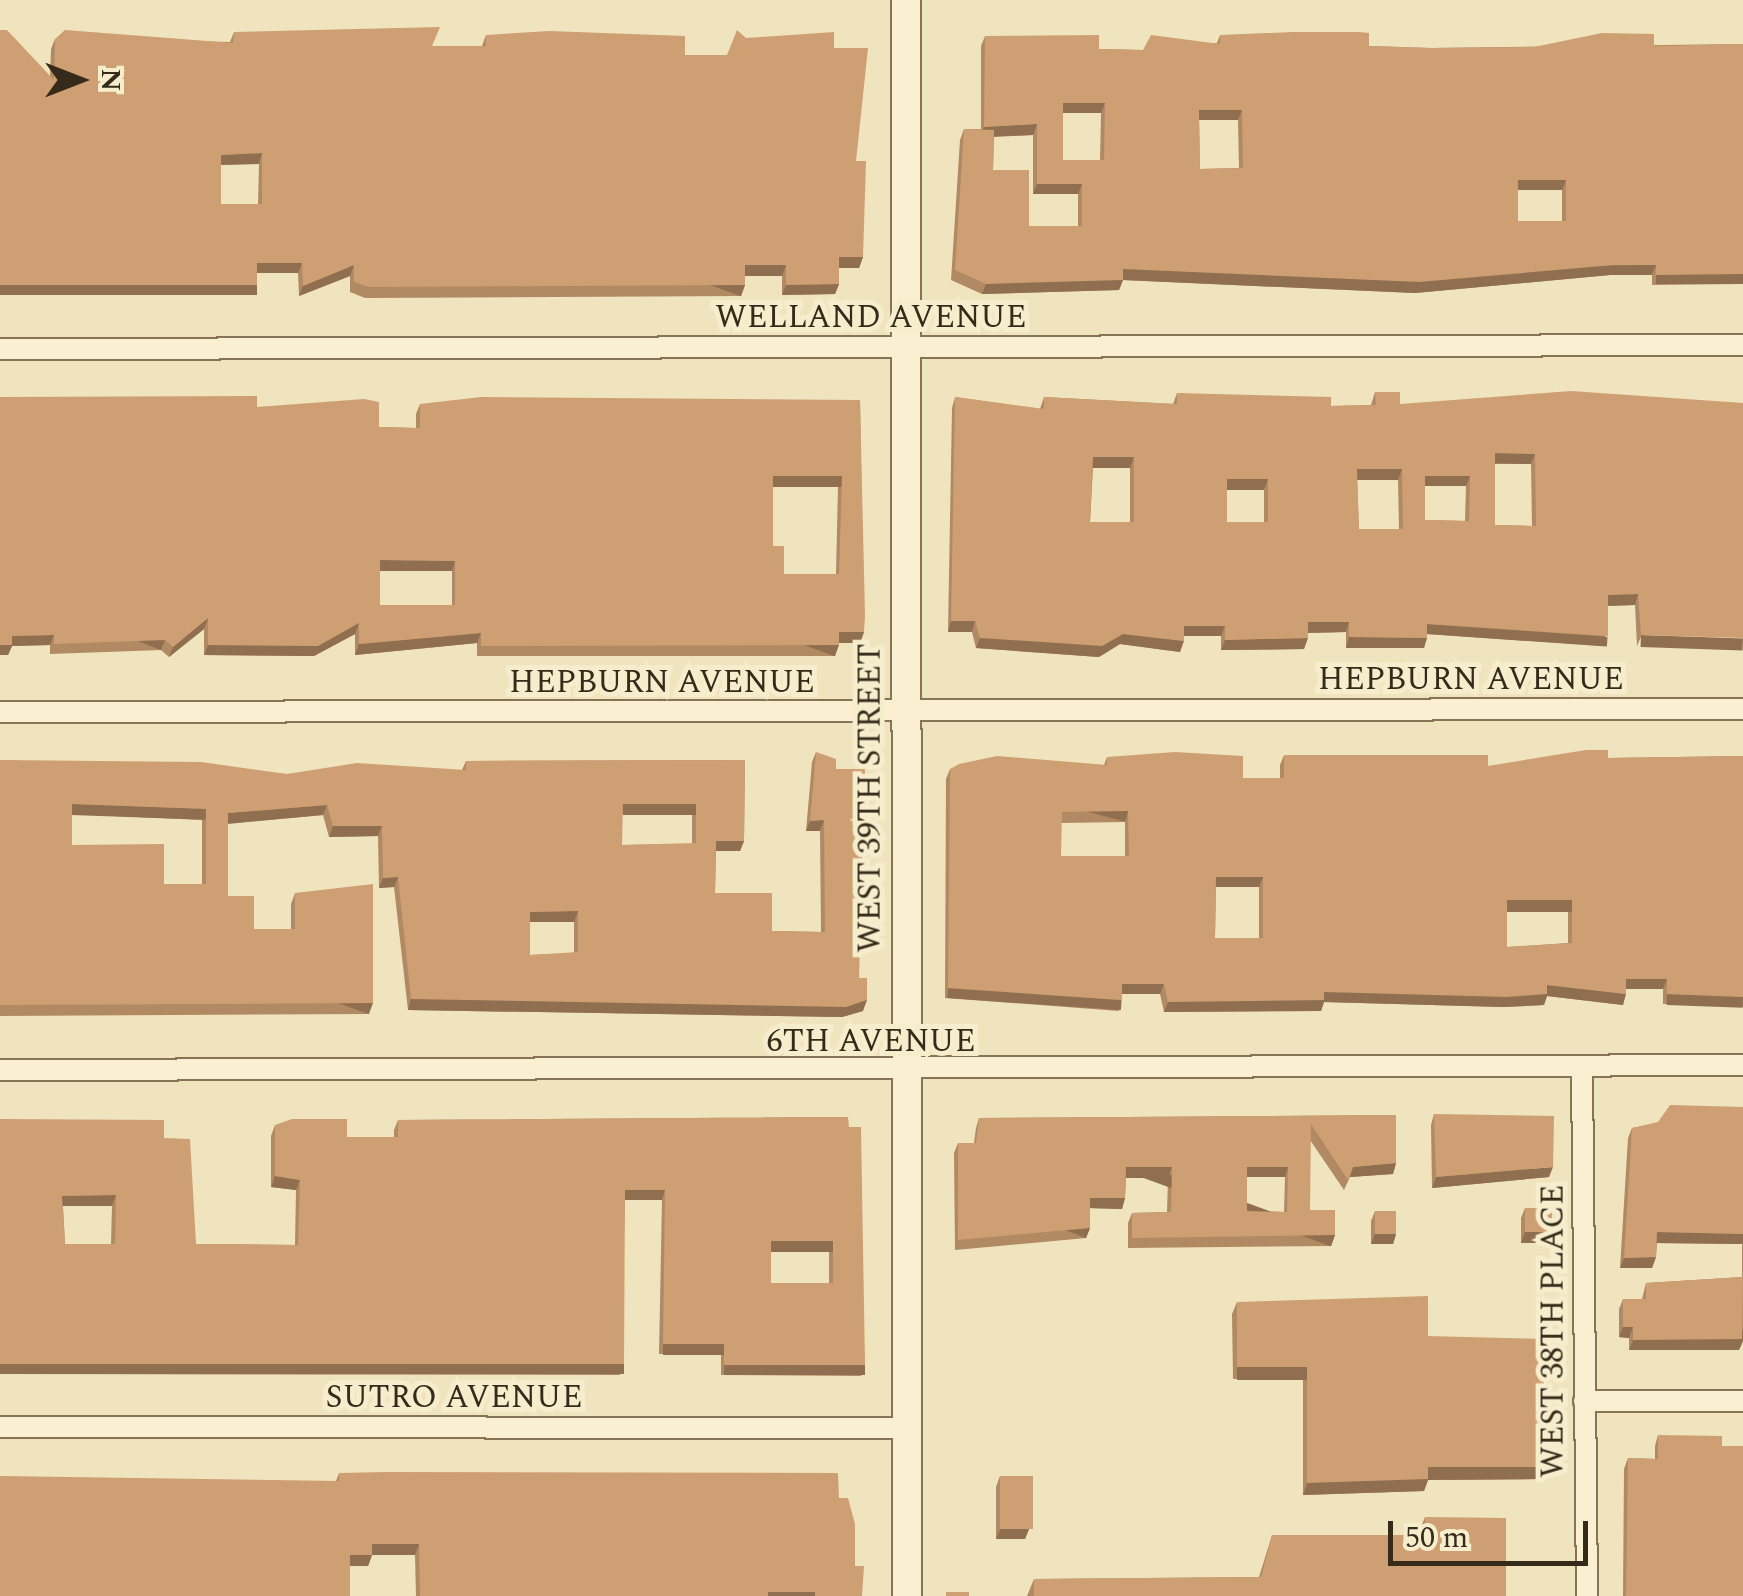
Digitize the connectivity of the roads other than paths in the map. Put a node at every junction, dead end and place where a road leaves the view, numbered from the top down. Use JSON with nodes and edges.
{"nodes":[{"id":1,"x":906,"y":0,"type":"edge"},
{"id":2,"x":1743,"y":345,"type":"edge"},
{"id":3,"x":906,"y":348,"type":"junction"},
{"id":4,"x":0,"y":349,"type":"edge"},
{"id":5,"x":1743,"y":709,"type":"edge"},
{"id":6,"x":0,"y":712,"type":"edge"},
{"id":7,"x":906,"y":713,"type":"junction"},
{"id":8,"x":1582,"y":1066,"type":"junction"},
{"id":9,"x":1743,"y":1066,"type":"edge"},
{"id":10,"x":0,"y":1070,"type":"edge"},
{"id":11,"x":907,"y":1073,"type":"junction"},
{"id":12,"x":1743,"y":1401,"type":"edge"},
{"id":13,"x":1584,"y":1402,"type":"junction"},
{"id":14,"x":0,"y":1427,"type":"edge"},
{"id":15,"x":907,"y":1428,"type":"junction"},
{"id":16,"x":907,"y":1596,"type":"edge"},
{"id":17,"x":1587,"y":1596,"type":"edge"}],
"edges":[{"from":1,"to":3,"type":"street","name":"WEST 39TH STREET"},
{"from":2,"to":3,"type":"street","name":"WELLAND AVENUE"},
{"from":3,"to":4,"type":"street","name":"WELLAND AVENUE"},
{"from":3,"to":7,"type":"street","name":"WEST 39TH STREET"},
{"from":5,"to":7,"type":"street","name":"HEPBURN AVENUE"},
{"from":6,"to":7,"type":"street","name":"HEPBURN AVENUE"},
{"from":7,"to":11,"type":"street","name":"WEST 39TH STREET"},
{"from":8,"to":9,"type":"street","name":"6TH AVENUE"},
{"from":8,"to":11,"type":"street","name":"6TH AVENUE"},
{"from":8,"to":13,"type":"street","name":"WEST 38TH PLACE"},
{"from":10,"to":11,"type":"street","name":"6TH AVENUE"},
{"from":11,"to":15,"type":"street","name":"WEST 39TH STREET"},
{"from":12,"to":13,"type":"street"},
{"from":13,"to":17,"type":"street","name":"WEST 38TH PLACE"},
{"from":14,"to":15,"type":"street","name":"SUTRO AVENUE"},
{"from":15,"to":16,"type":"street","name":"WEST 39TH STREET"}]}
